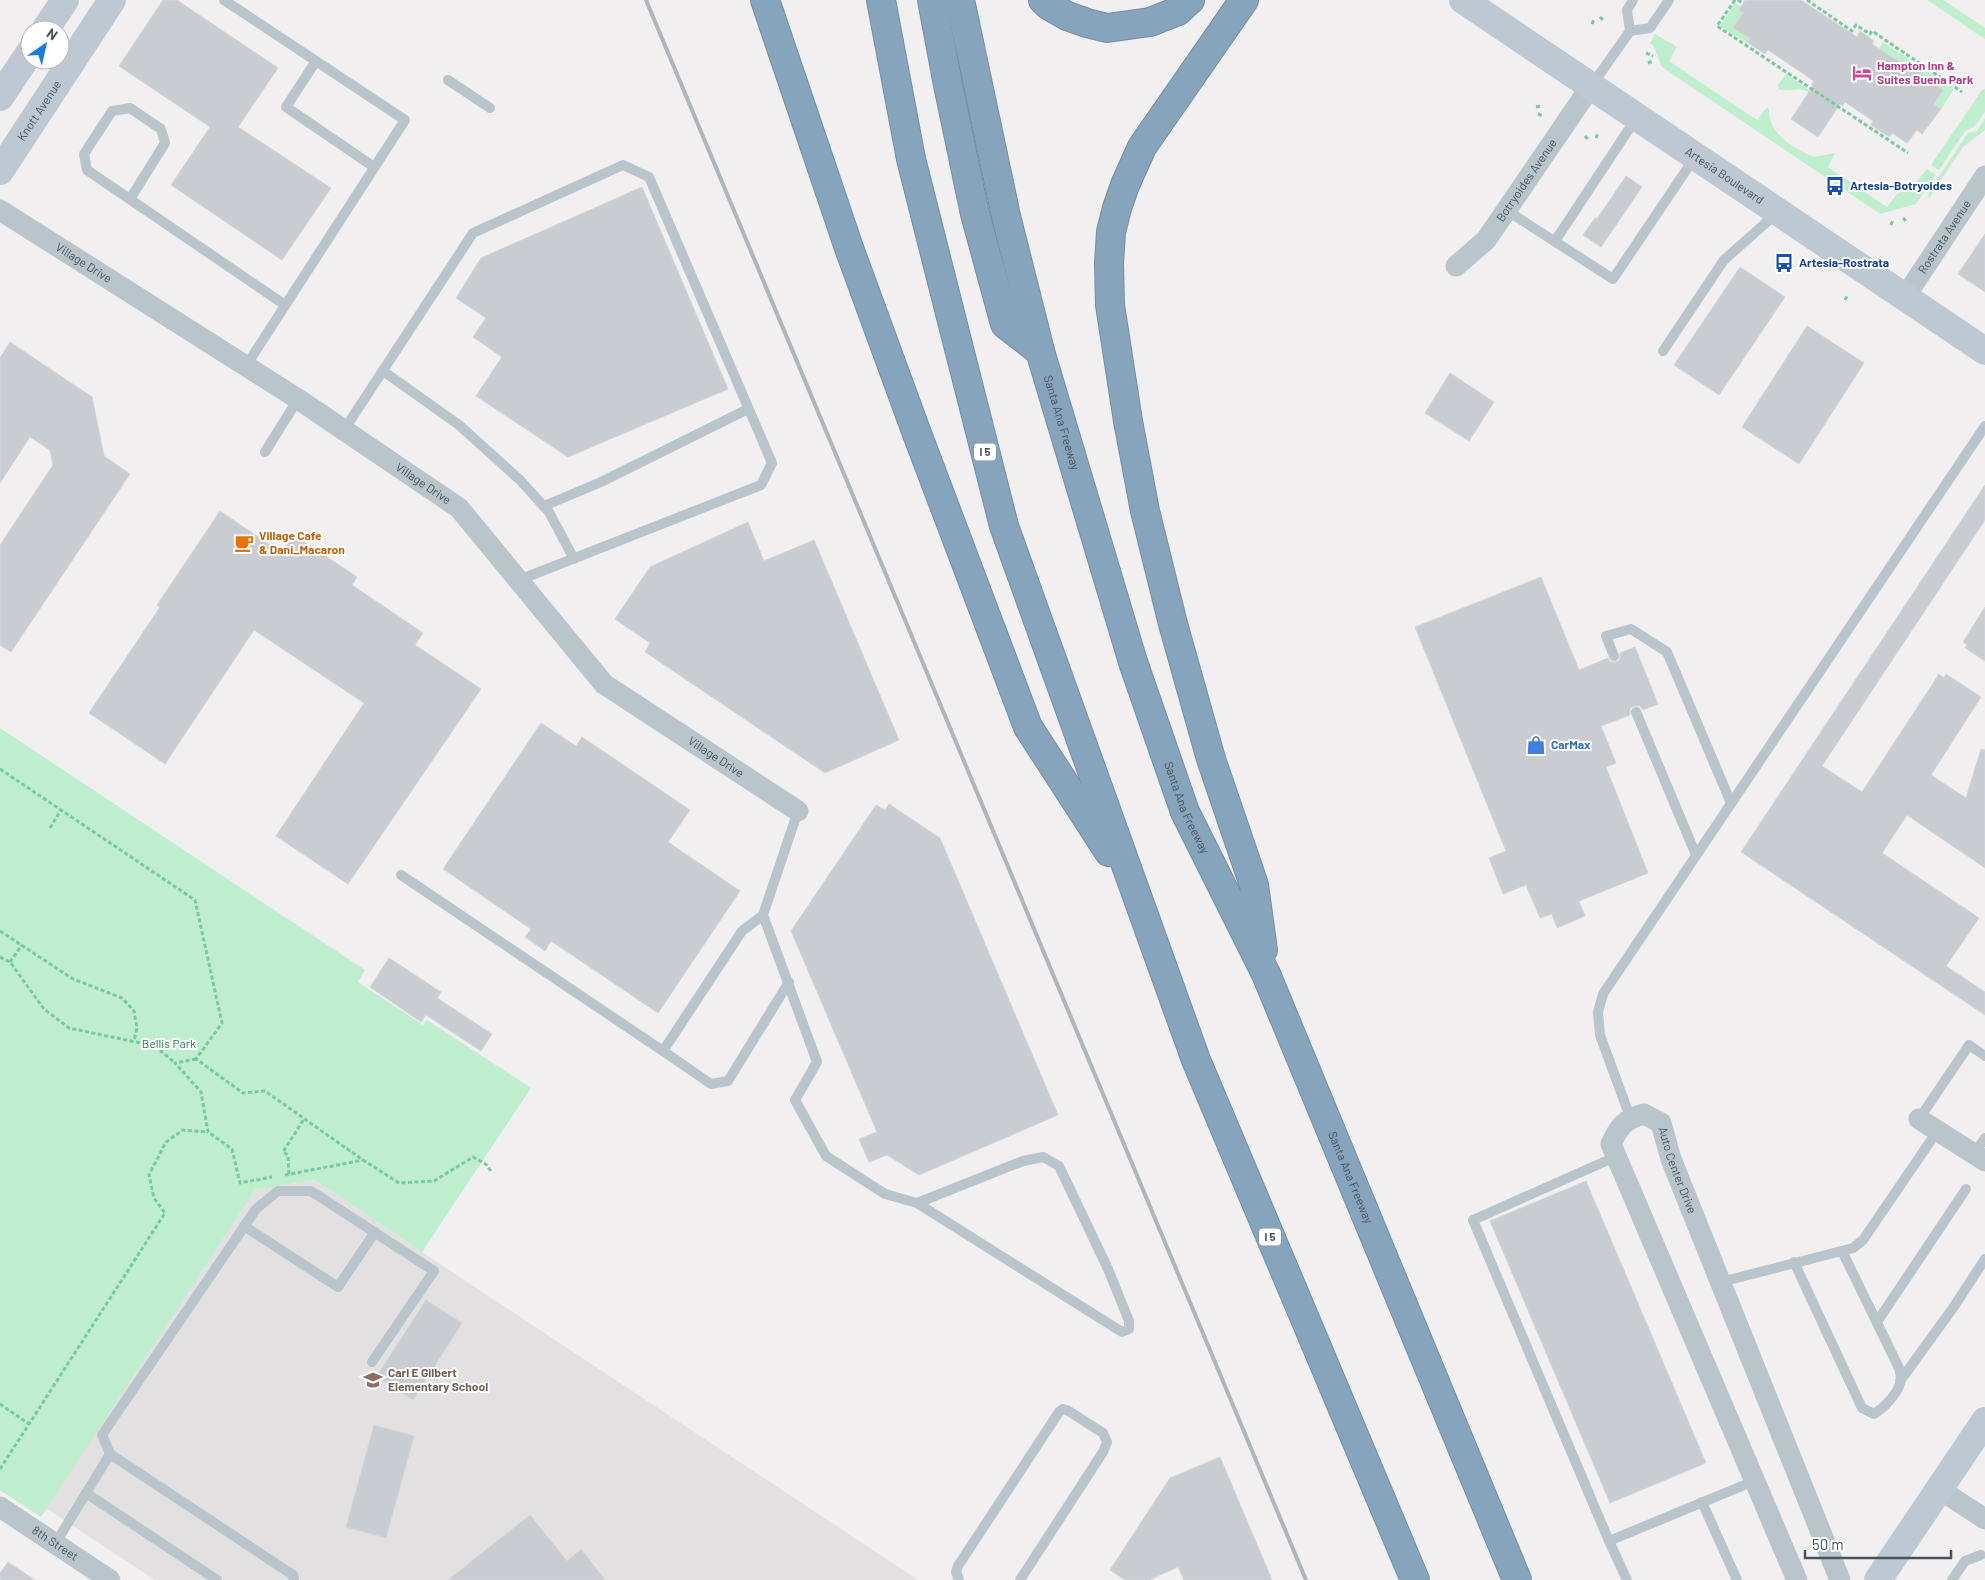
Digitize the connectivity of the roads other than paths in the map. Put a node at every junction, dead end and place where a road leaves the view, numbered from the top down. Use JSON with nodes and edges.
{"nodes":[{"id":1,"x":65,"y":0,"type":"edge"},
{"id":2,"x":112,"y":0,"type":"edge"},
{"id":3,"x":224,"y":0,"type":"edge"},
{"id":4,"x":765,"y":0,"type":"edge"},
{"id":5,"x":881,"y":0,"type":"edge"},
{"id":6,"x":932,"y":0,"type":"edge"},
{"id":7,"x":960,"y":0,"type":"edge"},
{"id":8,"x":1043,"y":0,"type":"edge"},
{"id":9,"x":1190,"y":0,"type":"edge"},
{"id":10,"x":1244,"y":0,"type":"edge"},
{"id":11,"x":1463,"y":0,"type":"edge"},
{"id":12,"x":1633,"y":0,"type":"edge"},
{"id":13,"x":1669,"y":0,"type":"edge"},
{"id":14,"x":52,"y":20,"type":"edge"},
{"id":15,"x":1630,"y":31,"type":"junction"},
{"id":16,"x":316,"y":61,"type":"junction"},
{"id":17,"x":20,"y":67,"type":"edge"},
{"id":18,"x":448,"y":80,"type":"dead end"},
{"id":19,"x":1591,"y":86,"type":"junction"},
{"id":20,"x":0,"y":97,"type":"edge"},
{"id":21,"x":490,"y":108,"type":"dead end"},
{"id":22,"x":1637,"y":117,"type":"junction"},
{"id":23,"x":1695,"y":156,"type":"junction"},
{"id":24,"x":374,"y":167,"type":"junction"},
{"id":25,"x":0,"y":171,"type":"edge"},
{"id":26,"x":1985,"y":176,"type":"edge"},
{"id":27,"x":130,"y":199,"type":"junction"},
{"id":28,"x":0,"y":210,"type":"edge"},
{"id":29,"x":1506,"y":210,"type":"junction"},
{"id":30,"x":1778,"y":212,"type":"junction"},
{"id":31,"x":1555,"y":241,"type":"junction"},
{"id":32,"x":1456,"y":266,"type":"dead end"},
{"id":33,"x":1905,"y":297,"type":"junction"},
{"id":34,"x":285,"y":305,"type":"junction"},
{"id":35,"x":1040,"y":351,"type":"junction"},
{"id":36,"x":1663,"y":351,"type":"dead end"},
{"id":37,"x":1985,"y":352,"type":"edge"},
{"id":38,"x":246,"y":366,"type":"junction"},
{"id":39,"x":383,"y":371,"type":"junction"},
{"id":40,"x":298,"y":398,"type":"junction"},
{"id":41,"x":748,"y":409,"type":"junction"},
{"id":42,"x":1985,"y":426,"type":"edge"},
{"id":43,"x":344,"y":430,"type":"junction"},
{"id":44,"x":265,"y":452,"type":"dead end"},
{"id":45,"x":544,"y":506,"type":"junction"},
{"id":46,"x":574,"y":560,"type":"junction"},
{"id":47,"x":519,"y":580,"type":"junction"},
{"id":48,"x":1614,"y":656,"type":"dead end"},
{"id":49,"x":1636,"y":712,"type":"dead end"},
{"id":50,"x":1731,"y":803,"type":"junction"},
{"id":51,"x":798,"y":811,"type":"joint"},
{"id":52,"x":1696,"y":854,"type":"junction"},
{"id":53,"x":401,"y":874,"type":"dead end"},
{"id":54,"x":1134,"y":891,"type":"junction"},
{"id":55,"x":763,"y":915,"type":"junction"},
{"id":56,"x":1266,"y":974,"type":"junction"},
{"id":57,"x":789,"y":982,"type":"junction"},
{"id":58,"x":664,"y":1051,"type":"junction"},
{"id":59,"x":1985,"y":1056,"type":"edge"},
{"id":60,"x":1630,"y":1118,"type":"junction"},
{"id":61,"x":1919,"y":1119,"type":"joint"},
{"id":62,"x":1938,"y":1130,"type":"junction"},
{"id":63,"x":1981,"y":1151,"type":"edge"},
{"id":64,"x":1615,"y":1157,"type":"junction"},
{"id":65,"x":1966,"y":1189,"type":"dead end"},
{"id":66,"x":917,"y":1203,"type":"junction"},
{"id":67,"x":244,"y":1226,"type":"junction"},
{"id":68,"x":374,"y":1232,"type":"junction"},
{"id":69,"x":1842,"y":1251,"type":"junction"},
{"id":70,"x":1985,"y":1259,"type":"edge"},
{"id":71,"x":1794,"y":1262,"type":"junction"},
{"id":72,"x":1720,"y":1282,"type":"junction"},
{"id":73,"x":1877,"y":1322,"type":"junction"},
{"id":74,"x":372,"y":1362,"type":"dead end"},
{"id":75,"x":1900,"y":1381,"type":"junction"},
{"id":76,"x":1985,"y":1421,"type":"edge"},
{"id":77,"x":110,"y":1454,"type":"junction"},
{"id":78,"x":1754,"y":1481,"type":"junction"},
{"id":79,"x":1939,"y":1489,"type":"junction"},
{"id":80,"x":86,"y":1492,"type":"junction"},
{"id":81,"x":1702,"y":1502,"type":"junction"},
{"id":82,"x":0,"y":1507,"type":"edge"},
{"id":83,"x":1985,"y":1519,"type":"edge"},
{"id":84,"x":1609,"y":1541,"type":"junction"},
{"id":85,"x":55,"y":1544,"type":"junction"},
{"id":86,"x":1984,"y":1554,"type":"edge"},
{"id":87,"x":110,"y":1580,"type":"edge"},
{"id":88,"x":217,"y":1580,"type":"edge"},
{"id":89,"x":294,"y":1580,"type":"edge"},
{"id":90,"x":959,"y":1580,"type":"edge"},
{"id":91,"x":1020,"y":1580,"type":"edge"},
{"id":92,"x":1414,"y":1580,"type":"edge"},
{"id":93,"x":1517,"y":1580,"type":"edge"},
{"id":94,"x":1627,"y":1580,"type":"edge"},
{"id":95,"x":1737,"y":1580,"type":"edge"},
{"id":96,"x":1797,"y":1580,"type":"edge"},
{"id":97,"x":1840,"y":1580,"type":"edge"},
{"id":98,"x":1878,"y":1580,"type":"edge"},
{"id":99,"x":1952,"y":1580,"type":"edge"}],
"edges":[{"from":1,"to":14,"type":"main road"},
{"from":2,"to":25,"type":"main road","name":"Knott Avenue"},
{"from":3,"to":16,"type":"lane"},
{"from":4,"to":54,"type":"highway"},
{"from":5,"to":54,"type":"highway","number":"I 5"},
{"from":6,"to":35,"type":"highway"},
{"from":7,"to":35,"type":"highway","name":"Santa Ana Freeway"},
{"from":8,"to":9,"type":"highway"},
{"from":10,"to":56,"type":"highway"},
{"from":11,"to":19,"type":"main road","name":"Artesia Boulevard"},
{"from":12,"to":15,"type":"lane"},
{"from":13,"to":15,"type":"lane"},
{"from":15,"to":19,"type":"lane"},
{"from":16,"to":24,"type":"lane"},
{"from":16,"to":24,"type":"lane"},
{"from":17,"to":20,"type":"main road"},
{"from":18,"to":21,"type":"lane"},
{"from":19,"to":22,"type":"main road","name":"Artesia Boulevard"},
{"from":19,"to":29,"type":"street","name":"Botryoides Avenue"},
{"from":22,"to":23,"type":"main road","name":"Artesia Boulevard"},
{"from":22,"to":31,"type":"lane"},
{"from":23,"to":30,"type":"main road","name":"Artesia Boulevard"},
{"from":23,"to":31,"type":"lane"},
{"from":24,"to":34,"type":"lane"},
{"from":26,"to":33,"type":"street","name":"Rostrata Avenue"},
{"from":27,"to":27,"type":"lane"},
{"from":27,"to":34,"type":"lane"},
{"from":28,"to":38,"type":"street","name":"Village Drive"},
{"from":29,"to":31,"type":"lane"},
{"from":29,"to":32,"type":"street","name":"Botryoides Avenue"},
{"from":30,"to":33,"type":"main road","name":"Artesia Boulevard"},
{"from":30,"to":36,"type":"lane"},
{"from":33,"to":37,"type":"main road","name":"Artesia Boulevard"},
{"from":34,"to":38,"type":"lane"},
{"from":35,"to":56,"type":"highway","name":"Santa Ana Freeway"},
{"from":38,"to":40,"type":"street","name":"Village Drive"},
{"from":39,"to":41,"type":"lane"},
{"from":39,"to":43,"type":"lane"},
{"from":39,"to":45,"type":"lane"},
{"from":40,"to":43,"type":"street","name":"Village Drive"},
{"from":40,"to":44,"type":"lane"},
{"from":41,"to":45,"type":"lane"},
{"from":41,"to":46,"type":"lane"},
{"from":42,"to":50,"type":"lane"},
{"from":43,"to":47,"type":"street","name":"Village Drive"},
{"from":45,"to":46,"type":"lane"},
{"from":46,"to":47,"type":"lane"},
{"from":47,"to":51,"type":"street","name":"Village Drive"},
{"from":48,"to":50,"type":"lane"},
{"from":49,"to":52,"type":"lane"},
{"from":50,"to":52,"type":"lane"},
{"from":51,"to":55,"type":"lane"},
{"from":52,"to":60,"type":"lane"},
{"from":53,"to":58,"type":"lane"},
{"from":54,"to":92,"type":"highway","number":"I 5"},
{"from":55,"to":57,"type":"lane"},
{"from":55,"to":58,"type":"lane"},
{"from":56,"to":93,"type":"highway","name":"Santa Ana Freeway"},
{"from":57,"to":58,"type":"lane"},
{"from":57,"to":66,"type":"lane"},
{"from":59,"to":61,"type":"lane"},
{"from":60,"to":64,"type":"street"},
{"from":60,"to":72,"type":"street","name":"Auto Center Drive"},
{"from":61,"to":62,"type":"street"},
{"from":62,"to":63,"type":"street"},
{"from":62,"to":69,"type":"lane"},
{"from":64,"to":78,"type":"street"},
{"from":64,"to":84,"type":"lane"},
{"from":65,"to":73,"type":"lane"},
{"from":66,"to":66,"type":"lane"},
{"from":67,"to":68,"type":"lane"},
{"from":67,"to":68,"type":"lane"},
{"from":67,"to":77,"type":"lane"},
{"from":68,"to":74,"type":"lane"},
{"from":69,"to":71,"type":"lane"},
{"from":69,"to":73,"type":"lane"},
{"from":70,"to":75,"type":"lane"},
{"from":71,"to":72,"type":"lane"},
{"from":71,"to":75,"type":"lane"},
{"from":72,"to":97,"type":"street","name":"Auto Center Drive"},
{"from":73,"to":75,"type":"lane"},
{"from":76,"to":79,"type":"main road"},
{"from":77,"to":80,"type":"lane"},
{"from":77,"to":89,"type":"lane"},
{"from":78,"to":81,"type":"lane"},
{"from":78,"to":96,"type":"street"},
{"from":79,"to":83,"type":"street"},
{"from":79,"to":98,"type":"main road"},
{"from":80,"to":85,"type":"lane"},
{"from":80,"to":88,"type":"lane"},
{"from":81,"to":84,"type":"lane"},
{"from":81,"to":95,"type":"lane"},
{"from":82,"to":85,"type":"street","name":"8th Street"},
{"from":84,"to":94,"type":"lane"},
{"from":85,"to":87,"type":"street","name":"8th Street"},
{"from":86,"to":99,"type":"lane"},
{"from":90,"to":91,"type":"lane"}]}
